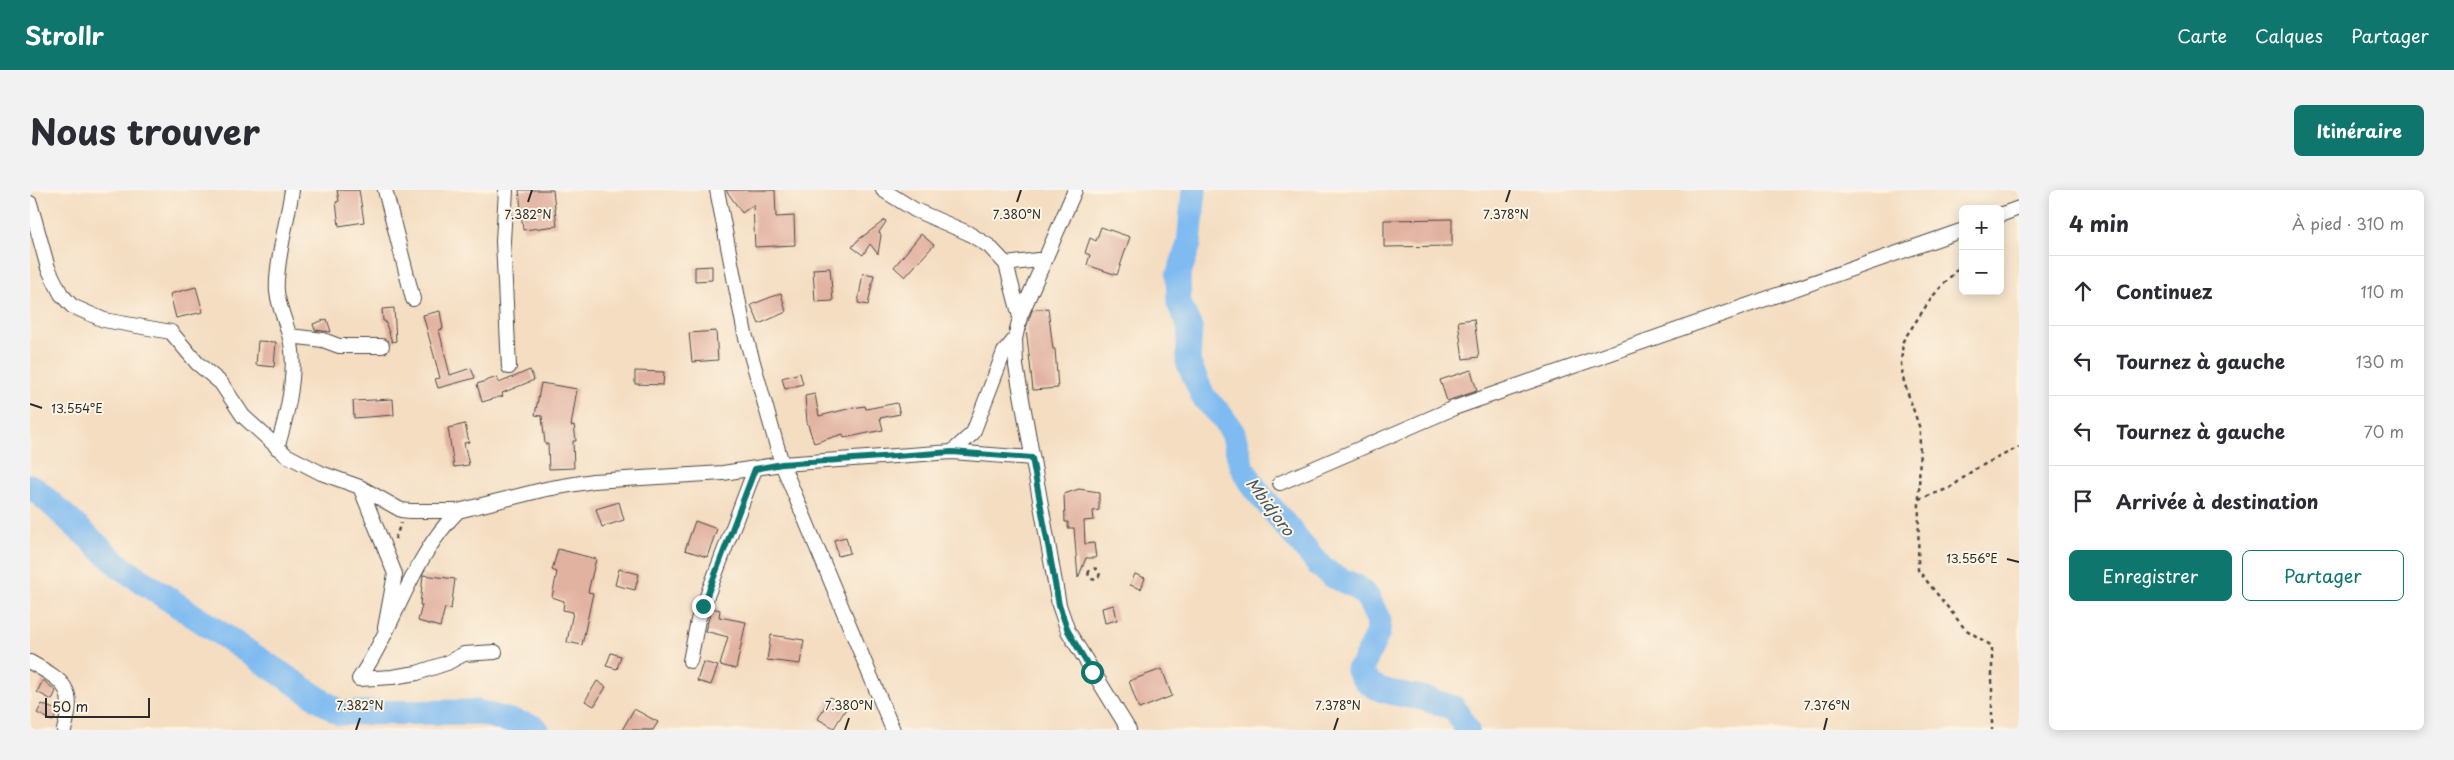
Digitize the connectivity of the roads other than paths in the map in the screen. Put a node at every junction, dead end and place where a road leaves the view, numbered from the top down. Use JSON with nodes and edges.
{"nodes":[{"id":1,"x":292,"y":190,"type":"edge"},
{"id":2,"x":385,"y":190,"type":"edge"},
{"id":3,"x":506,"y":190,"type":"edge"},
{"id":4,"x":717,"y":190,"type":"edge"},
{"id":5,"x":883,"y":190,"type":"edge"},
{"id":6,"x":1075,"y":190,"type":"edge"},
{"id":7,"x":30,"y":204,"type":"edge"},
{"id":8,"x":2019,"y":208,"type":"edge"},
{"id":9,"x":2004,"y":214,"type":"edge"},
{"id":10,"x":1959,"y":231,"type":"edge"},
{"id":11,"x":1046,"y":259,"type":"junction"},
{"id":12,"x":1006,"y":264,"type":"junction"},
{"id":13,"x":413,"y":298,"type":"dead end"},
{"id":14,"x":1020,"y":317,"type":"junction"},
{"id":15,"x":290,"y":336,"type":"junction"},
{"id":16,"x":1014,"y":339,"type":"junction"},
{"id":17,"x":382,"y":346,"type":"dead end"},
{"id":18,"x":509,"y":367,"type":"dead end"},
{"id":19,"x":277,"y":448,"type":"junction"},
{"id":20,"x":952,"y":452,"type":"junction"},
{"id":21,"x":1032,"y":458,"type":"junction"},
{"id":22,"x":782,"y":464,"type":"junction"},
{"id":23,"x":755,"y":469,"type":"junction"},
{"id":24,"x":1280,"y":483,"type":"dead end"},
{"id":25,"x":360,"y":487,"type":"junction"},
{"id":26,"x":458,"y":511,"type":"junction"},
{"id":27,"x":384,"y":636,"type":"junction"},
{"id":28,"x":494,"y":652,"type":"dead end"},
{"id":29,"x":690,"y":661,"type":"dead end"},
{"id":30,"x":30,"y":662,"type":"edge"},
{"id":31,"x":64,"y":730,"type":"edge"},
{"id":32,"x":892,"y":730,"type":"edge"},
{"id":33,"x":1128,"y":730,"type":"edge"}],
"edges":[{"from":1,"to":15,"type":"street"},
{"from":2,"to":13,"type":"street"},
{"from":3,"to":18,"type":"street"},
{"from":4,"to":22,"type":"street"},
{"from":5,"to":12,"type":"street"},
{"from":6,"to":11,"type":"street"},
{"from":7,"to":19,"type":"street"},
{"from":8,"to":9,"type":"street"},
{"from":10,"to":24,"type":"street"},
{"from":11,"to":12,"type":"street"},
{"from":11,"to":14,"type":"street"},
{"from":12,"to":14,"type":"street"},
{"from":14,"to":16,"type":"street"},
{"from":15,"to":17,"type":"street"},
{"from":15,"to":19,"type":"street"},
{"from":16,"to":20,"type":"street"},
{"from":16,"to":21,"type":"street"},
{"from":19,"to":25,"type":"street"},
{"from":20,"to":21,"type":"street"},
{"from":20,"to":22,"type":"street"},
{"from":21,"to":33,"type":"street"},
{"from":22,"to":23,"type":"street"},
{"from":22,"to":32,"type":"street"},
{"from":23,"to":26,"type":"street"},
{"from":23,"to":29,"type":"street"},
{"from":25,"to":26,"type":"street"},
{"from":25,"to":27,"type":"street"},
{"from":26,"to":27,"type":"street"},
{"from":27,"to":28,"type":"street"},
{"from":30,"to":31,"type":"street"}]}
